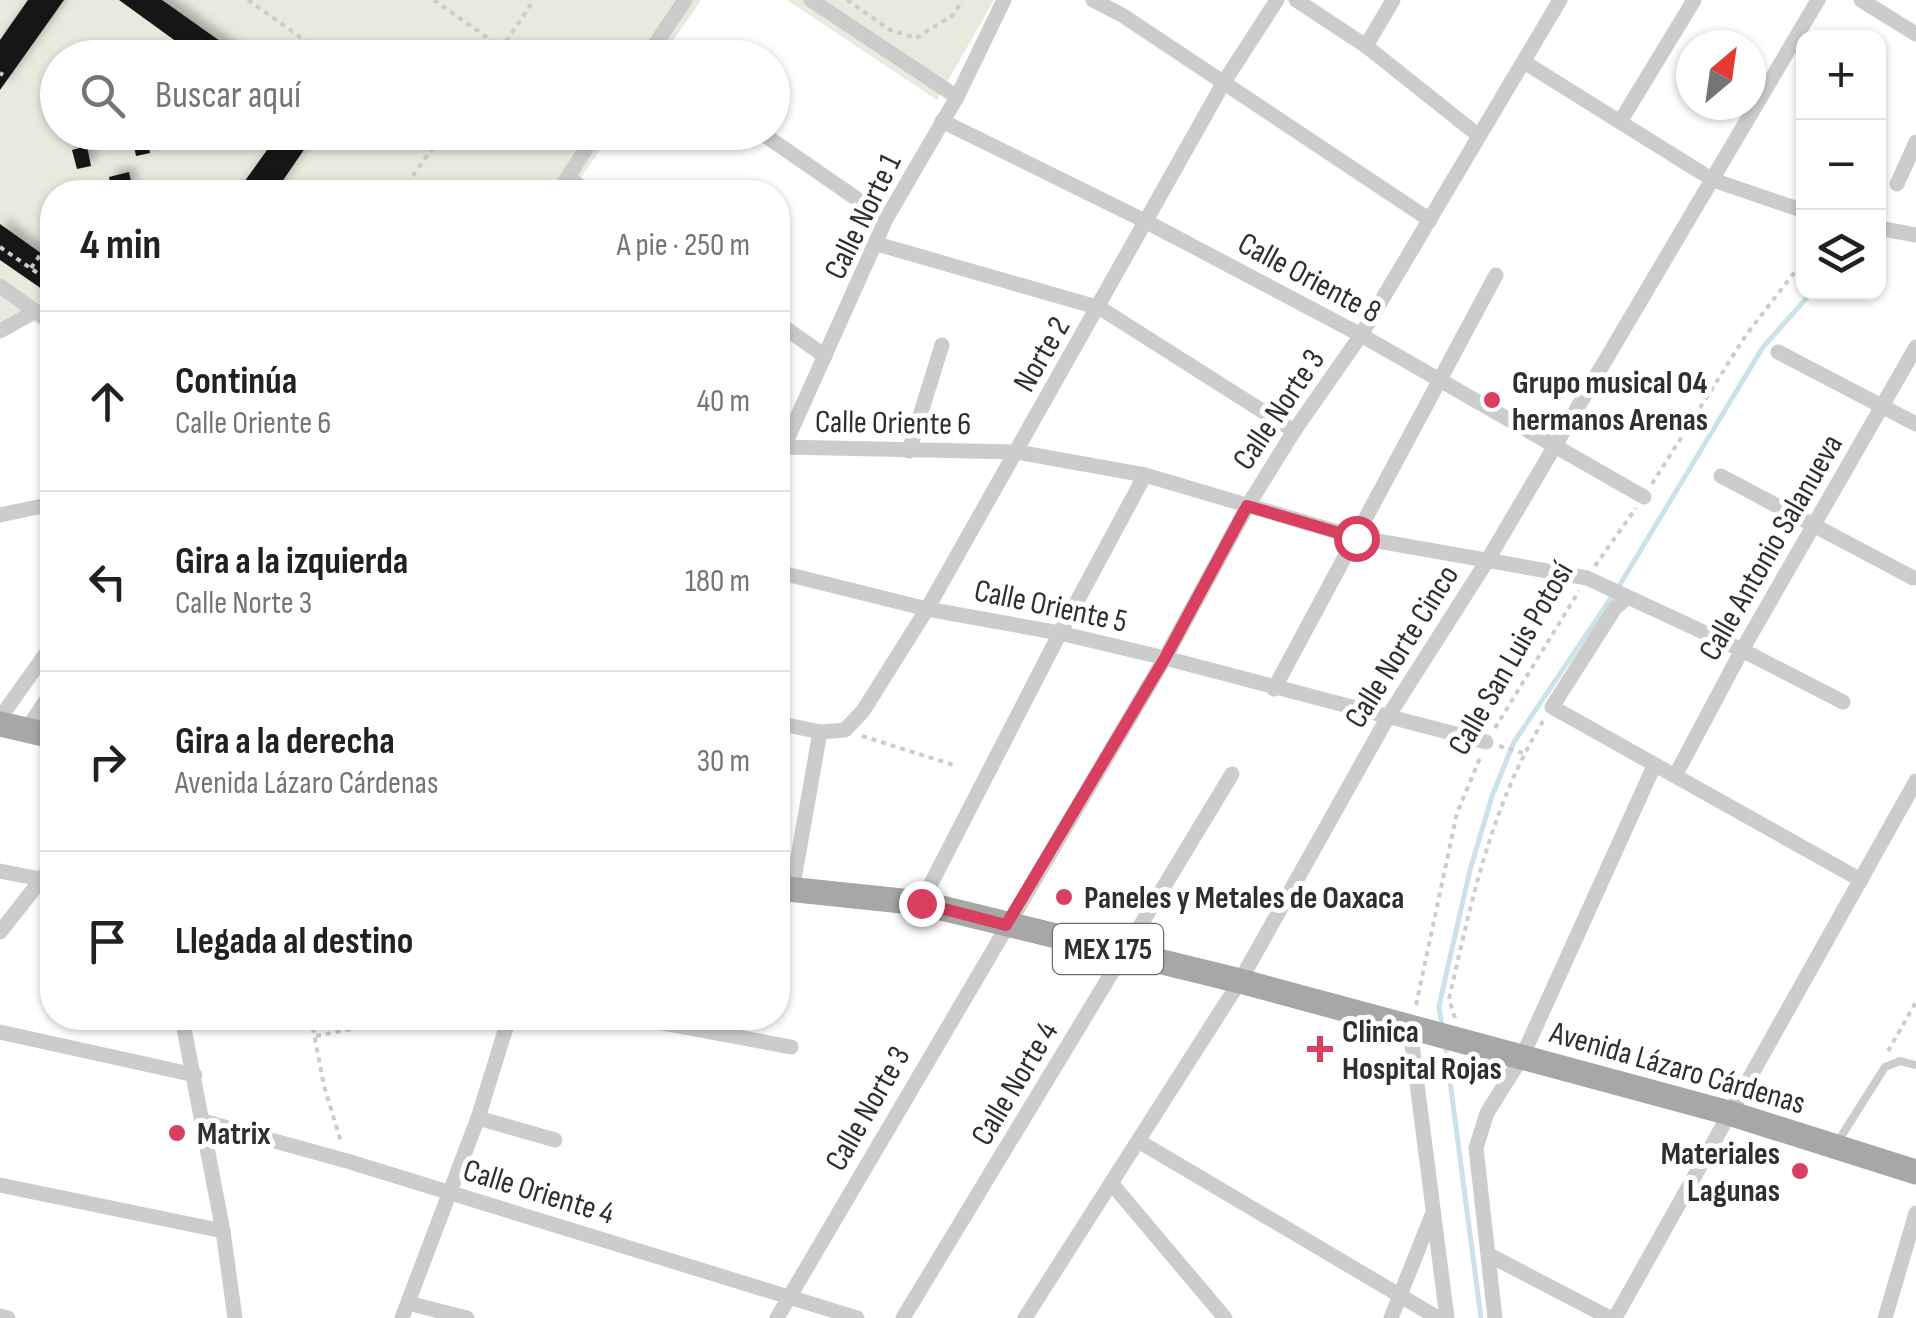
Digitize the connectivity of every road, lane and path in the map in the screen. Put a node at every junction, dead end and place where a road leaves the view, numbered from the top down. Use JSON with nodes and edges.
{"nodes":[{"id":1,"x":248,"y":0,"type":"edge"},
{"id":2,"x":434,"y":0,"type":"edge"},
{"id":3,"x":534,"y":0,"type":"edge"},
{"id":4,"x":685,"y":0,"type":"edge"},
{"id":5,"x":811,"y":0,"type":"edge"},
{"id":6,"x":846,"y":0,"type":"edge"},
{"id":7,"x":962,"y":0,"type":"edge"},
{"id":8,"x":1004,"y":0,"type":"edge"},
{"id":9,"x":1094,"y":0,"type":"edge"},
{"id":10,"x":1277,"y":0,"type":"edge"},
{"id":11,"x":1296,"y":0,"type":"edge"},
{"id":12,"x":1393,"y":0,"type":"edge"},
{"id":13,"x":1560,"y":0,"type":"edge"},
{"id":14,"x":1694,"y":0,"type":"edge"},
{"id":15,"x":1818,"y":0,"type":"edge"},
{"id":16,"x":1861,"y":0,"type":"edge"},
{"id":17,"x":1916,"y":34,"type":"edge"},
{"id":18,"x":305,"y":40,"type":"edge"},
{"id":19,"x":491,"y":40,"type":"edge"},
{"id":20,"x":507,"y":40,"type":"edge"},
{"id":21,"x":659,"y":40,"type":"edge"},
{"id":22,"x":1366,"y":46,"type":"junction"},
{"id":23,"x":1524,"y":62,"type":"junction"},
{"id":24,"x":1224,"y":82,"type":"junction"},
{"id":25,"x":956,"y":97,"type":"junction"},
{"id":26,"x":942,"y":120,"type":"junction"},
{"id":27,"x":1620,"y":122,"type":"junction"},
{"id":28,"x":1479,"y":136,"type":"junction"},
{"id":29,"x":1916,"y":142,"type":"edge"},
{"id":30,"x":431,"y":150,"type":"edge"},
{"id":31,"x":586,"y":150,"type":"edge"},
{"id":32,"x":786,"y":150,"type":"edge"},
{"id":33,"x":568,"y":178,"type":"joint"},
{"id":34,"x":410,"y":180,"type":"edge"},
{"id":35,"x":571,"y":180,"type":"edge"},
{"id":36,"x":1713,"y":180,"type":"junction"},
{"id":37,"x":1897,"y":184,"type":"dead end"},
{"id":38,"x":1801,"y":210,"type":"edge"},
{"id":39,"x":886,"y":220,"type":"junction"},
{"id":40,"x":1430,"y":220,"type":"junction"},
{"id":41,"x":1145,"y":221,"type":"junction"},
{"id":42,"x":1886,"y":229,"type":"edge"},
{"id":43,"x":1916,"y":235,"type":"edge"},
{"id":44,"x":876,"y":244,"type":"junction"},
{"id":45,"x":0,"y":247,"type":"edge"},
{"id":46,"x":40,"y":255,"type":"edge"},
{"id":47,"x":31,"y":268,"type":"junction"},
{"id":48,"x":1796,"y":270,"type":"edge"},
{"id":49,"x":40,"y":274,"type":"edge"},
{"id":50,"x":1496,"y":275,"type":"dead end"},
{"id":51,"x":0,"y":286,"type":"edge"},
{"id":52,"x":1100,"y":308,"type":"junction"},
{"id":53,"x":36,"y":311,"type":"junction"},
{"id":54,"x":40,"y":314,"type":"edge"},
{"id":55,"x":0,"y":331,"type":"edge"},
{"id":56,"x":790,"y":332,"type":"edge"},
{"id":57,"x":1361,"y":335,"type":"junction"},
{"id":58,"x":942,"y":345,"type":"dead end"},
{"id":59,"x":1916,"y":346,"type":"edge"},
{"id":60,"x":1778,"y":352,"type":"dead end"},
{"id":61,"x":824,"y":356,"type":"junction"},
{"id":62,"x":1440,"y":380,"type":"junction"},
{"id":63,"x":1882,"y":407,"type":"junction"},
{"id":64,"x":1916,"y":424,"type":"edge"},
{"id":65,"x":1294,"y":431,"type":"junction"},
{"id":66,"x":790,"y":432,"type":"edge"},
{"id":67,"x":1556,"y":446,"type":"junction"},
{"id":68,"x":908,"y":451,"type":"junction"},
{"id":69,"x":1017,"y":452,"type":"junction"},
{"id":70,"x":790,"y":454,"type":"edge"},
{"id":71,"x":1145,"y":475,"type":"junction"},
{"id":72,"x":1721,"y":476,"type":"dead end"},
{"id":73,"x":1644,"y":497,"type":"junction"},
{"id":74,"x":1247,"y":506,"type":"junction"},
{"id":75,"x":40,"y":507,"type":"edge"},
{"id":76,"x":0,"y":515,"type":"edge"},
{"id":77,"x":1814,"y":524,"type":"junction"},
{"id":78,"x":1356,"y":538,"type":"junction"},
{"id":79,"x":1487,"y":561,"type":"junction"},
{"id":80,"x":790,"y":575,"type":"edge"},
{"id":81,"x":1912,"y":578,"type":"dead end"},
{"id":82,"x":1592,"y":581,"type":"junction"},
{"id":83,"x":1624,"y":597,"type":"junction"},
{"id":84,"x":927,"y":609,"type":"junction"},
{"id":85,"x":1060,"y":633,"type":"junction"},
{"id":86,"x":1742,"y":650,"type":"junction"},
{"id":87,"x":1165,"y":658,"type":"junction"},
{"id":88,"x":40,"y":663,"type":"edge"},
{"id":89,"x":1274,"y":689,"type":"junction"},
{"id":90,"x":1843,"y":702,"type":"dead end"},
{"id":91,"x":1552,"y":707,"type":"junction"},
{"id":92,"x":40,"y":710,"type":"edge"},
{"id":93,"x":1389,"y":715,"type":"junction"},
{"id":94,"x":0,"y":721,"type":"edge"},
{"id":95,"x":790,"y":726,"type":"edge"},
{"id":96,"x":26,"y":730,"type":"junction"},
{"id":97,"x":845,"y":730,"type":"junction"},
{"id":98,"x":820,"y":732,"type":"junction"},
{"id":99,"x":40,"y":733,"type":"edge"},
{"id":100,"x":1486,"y":742,"type":"junction"},
{"id":101,"x":1524,"y":753,"type":"junction"},
{"id":102,"x":957,"y":766,"type":"dead end"},
{"id":103,"x":1654,"y":766,"type":"junction"},
{"id":104,"x":1232,"y":774,"type":"dead end"},
{"id":105,"x":1674,"y":776,"type":"junction"},
{"id":106,"x":1916,"y":780,"type":"edge"},
{"id":107,"x":790,"y":867,"type":"edge"},
{"id":108,"x":0,"y":871,"type":"edge"},
{"id":109,"x":40,"y":872,"type":"edge"},
{"id":110,"x":1861,"y":880,"type":"junction"},
{"id":111,"x":40,"y":881,"type":"edge"},
{"id":112,"x":790,"y":890,"type":"edge"},
{"id":113,"x":921,"y":903,"type":"junction"},
{"id":114,"x":1006,"y":925,"type":"junction"},
{"id":115,"x":0,"y":932,"type":"edge"},
{"id":116,"x":1125,"y":954,"type":"junction"},
{"id":117,"x":1240,"y":981,"type":"junction"},
{"id":118,"x":185,"y":1030,"type":"edge"},
{"id":119,"x":314,"y":1030,"type":"edge"},
{"id":120,"x":343,"y":1030,"type":"edge"},
{"id":121,"x":506,"y":1030,"type":"edge"},
{"id":122,"x":700,"y":1030,"type":"edge"},
{"id":123,"x":0,"y":1032,"type":"edge"},
{"id":124,"x":316,"y":1036,"type":"junction"},
{"id":125,"x":1441,"y":1036,"type":"junction"},
{"id":126,"x":791,"y":1047,"type":"dead end"},
{"id":127,"x":1522,"y":1057,"type":"junction"},
{"id":128,"x":1916,"y":1065,"type":"edge"},
{"id":129,"x":195,"y":1075,"type":"junction"},
{"id":130,"x":1729,"y":1113,"type":"junction"},
{"id":131,"x":478,"y":1118,"type":"junction"},
{"id":132,"x":202,"y":1122,"type":"junction"},
{"id":133,"x":555,"y":1140,"type":"dead end"},
{"id":134,"x":1140,"y":1142,"type":"junction"},
{"id":135,"x":1835,"y":1146,"type":"junction"},
{"id":136,"x":347,"y":1161,"type":"junction"},
{"id":137,"x":1916,"y":1172,"type":"edge"},
{"id":138,"x":1112,"y":1184,"type":"junction"},
{"id":139,"x":0,"y":1185,"type":"edge"},
{"id":140,"x":448,"y":1192,"type":"junction"},
{"id":141,"x":1433,"y":1210,"type":"junction"},
{"id":142,"x":1916,"y":1213,"type":"edge"},
{"id":143,"x":224,"y":1231,"type":"junction"},
{"id":144,"x":1490,"y":1255,"type":"junction"},
{"id":145,"x":1402,"y":1297,"type":"junction"},
{"id":146,"x":788,"y":1299,"type":"junction"},
{"id":147,"x":405,"y":1310,"type":"edge"},
{"id":148,"x":0,"y":1316,"type":"edge"},
{"id":149,"x":8,"y":1318,"type":"edge"},
{"id":150,"x":235,"y":1318,"type":"edge"},
{"id":151,"x":467,"y":1318,"type":"edge"},
{"id":152,"x":777,"y":1318,"type":"edge"},
{"id":153,"x":858,"y":1318,"type":"edge"},
{"id":154,"x":904,"y":1318,"type":"edge"},
{"id":155,"x":1025,"y":1318,"type":"edge"},
{"id":156,"x":1225,"y":1318,"type":"edge"},
{"id":157,"x":1391,"y":1318,"type":"edge"},
{"id":158,"x":1438,"y":1318,"type":"edge"},
{"id":159,"x":1447,"y":1318,"type":"edge"},
{"id":160,"x":1495,"y":1318,"type":"edge"},
{"id":161,"x":1613,"y":1318,"type":"edge"},
{"id":162,"x":1884,"y":1318,"type":"edge"}],
"edges":[{"from":1,"to":18,"type":"path"},
{"from":2,"to":19,"type":"path"},
{"from":3,"to":20,"type":"path"},
{"from":4,"to":21,"type":"street"},
{"from":5,"to":25,"type":"street"},
{"from":6,"to":7,"type":"path"},
{"from":8,"to":25,"type":"street","name":"Calle Norte 1"},
{"from":9,"to":24,"type":"street"},
{"from":10,"to":24,"type":"street","name":"Norte 2"},
{"from":11,"to":22,"type":"street"},
{"from":12,"to":22,"type":"street"},
{"from":13,"to":23,"type":"street","name":"Calle Norte 3"},
{"from":14,"to":27,"type":"street"},
{"from":15,"to":36,"type":"street","name":"Calle Norte Cinco"},
{"from":16,"to":17,"type":"street"},
{"from":22,"to":28,"type":"street"},
{"from":23,"to":27,"type":"street"},
{"from":23,"to":28,"type":"street","name":"Calle Norte 3"},
{"from":24,"to":40,"type":"street"},
{"from":24,"to":41,"type":"street","name":"Norte 2"},
{"from":25,"to":26,"type":"street","name":"Calle Norte 1"},
{"from":26,"to":39,"type":"street","name":"Calle Norte 1"},
{"from":26,"to":41,"type":"street","name":"Calle Oriente 8"},
{"from":27,"to":36,"type":"street"},
{"from":28,"to":40,"type":"street","name":"Calle Norte 3"},
{"from":29,"to":37,"type":"street"},
{"from":30,"to":34,"type":"path"},
{"from":31,"to":33,"type":"street"},
{"from":32,"to":39,"type":"street"},
{"from":33,"to":35,"type":"street"},
{"from":36,"to":38,"type":"street"},
{"from":36,"to":67,"type":"street","name":"Calle Norte Cinco"},
{"from":39,"to":44,"type":"street","name":"Calle Norte 1"},
{"from":40,"to":57,"type":"street","name":"Calle Norte 3"},
{"from":41,"to":52,"type":"street","name":"Norte 2"},
{"from":41,"to":57,"type":"street","name":"Calle Oriente 8"},
{"from":42,"to":43,"type":"street"},
{"from":44,"to":52,"type":"street"},
{"from":44,"to":61,"type":"street","name":"Calle Norte 1"},
{"from":45,"to":47,"type":"path"},
{"from":46,"to":47,"type":"path"},
{"from":47,"to":49,"type":"path"},
{"from":48,"to":73,"type":"path","name":"Calle San Luis Potosí"},
{"from":50,"to":62,"type":"street"},
{"from":51,"to":53,"type":"street"},
{"from":52,"to":65,"type":"street"},
{"from":52,"to":69,"type":"street","name":"Norte 2"},
{"from":53,"to":54,"type":"street"},
{"from":53,"to":55,"type":"street"},
{"from":56,"to":61,"type":"street"},
{"from":57,"to":62,"type":"street","name":"Calle Oriente 8"},
{"from":57,"to":65,"type":"street","name":"Calle Norte 3"},
{"from":58,"to":68,"type":"street"},
{"from":59,"to":63,"type":"street","name":"Calle Antonio Salanueva"},
{"from":60,"to":63,"type":"street"},
{"from":61,"to":66,"type":"street","name":"Calle Norte 1"},
{"from":62,"to":67,"type":"street","name":"Calle Oriente 8"},
{"from":62,"to":78,"type":"street"},
{"from":63,"to":64,"type":"street"},
{"from":63,"to":77,"type":"street","name":"Calle Antonio Salanueva"},
{"from":65,"to":74,"type":"street","name":"Calle Norte 3"},
{"from":67,"to":73,"type":"street","name":"Calle Oriente 8"},
{"from":67,"to":79,"type":"street","name":"Calle Norte Cinco"},
{"from":68,"to":69,"type":"street","name":"Calle Oriente 6"},
{"from":68,"to":70,"type":"street","name":"Calle Oriente 6"},
{"from":69,"to":71,"type":"street","name":"Calle Oriente 6"},
{"from":69,"to":84,"type":"street","name":"Norte 2"},
{"from":71,"to":74,"type":"street","name":"Calle Oriente 6"},
{"from":71,"to":85,"type":"street"},
{"from":72,"to":77,"type":"street"},
{"from":73,"to":82,"type":"path","name":"Calle San Luis Potosí"},
{"from":74,"to":78,"type":"street","name":"Calle Oriente 6"},
{"from":74,"to":87,"type":"street","name":"Calle Norte 3"},
{"from":75,"to":76,"type":"street"},
{"from":77,"to":81,"type":"street"},
{"from":77,"to":86,"type":"street","name":"Calle Antonio Salanueva"},
{"from":78,"to":79,"type":"street","name":"Calle Oriente 6"},
{"from":78,"to":89,"type":"street"},
{"from":79,"to":82,"type":"street","name":"Calle Oriente 6"},
{"from":79,"to":93,"type":"street","name":"Calle Norte Cinco"},
{"from":80,"to":84,"type":"street","name":"Calle Oriente 5"},
{"from":82,"to":83,"type":"street","name":"Calle Oriente 6"},
{"from":82,"to":100,"type":"path","name":"Calle San Luis Potosí"},
{"from":83,"to":86,"type":"street","name":"Calle Oriente 6"},
{"from":83,"to":91,"type":"street","name":"Calle San Luis Potosí"},
{"from":84,"to":85,"type":"street","name":"Calle Oriente 5"},
{"from":84,"to":97,"type":"street","name":"Norte 2"},
{"from":85,"to":87,"type":"street","name":"Calle Oriente 5"},
{"from":85,"to":113,"type":"street"},
{"from":86,"to":90,"type":"street","name":"Calle Oriente 6"},
{"from":86,"to":105,"type":"street","name":"Calle Antonio Salanueva"},
{"from":87,"to":89,"type":"street","name":"Calle Oriente 5"},
{"from":87,"to":114,"type":"street","name":"Calle Norte 3"},
{"from":88,"to":94,"type":"street"},
{"from":89,"to":93,"type":"street","name":"Calle Oriente 5"},
{"from":91,"to":101,"type":"path","name":"Calle San Luis Potosí"},
{"from":91,"to":103,"type":"street"},
{"from":92,"to":96,"type":"street"},
{"from":93,"to":100,"type":"street","name":"Calle Oriente 5"},
{"from":93,"to":117,"type":"street","name":"Calle Norte Cinco"},
{"from":94,"to":96,"type":"main road"},
{"from":95,"to":98,"type":"street"},
{"from":96,"to":99,"type":"main road"},
{"from":97,"to":98,"type":"street"},
{"from":97,"to":102,"type":"path"},
{"from":98,"to":107,"type":"street"},
{"from":100,"to":101,"type":"path"},
{"from":100,"to":125,"type":"path","name":"Calle San Luis Potosí"},
{"from":101,"to":125,"type":"path","name":"Calle San Luis Potosí"},
{"from":103,"to":105,"type":"street"},
{"from":103,"to":127,"type":"street"},
{"from":104,"to":116,"type":"street","name":"Calle Norte 4"},
{"from":105,"to":110,"type":"street"},
{"from":106,"to":110,"type":"street"},
{"from":108,"to":109,"type":"street"},
{"from":110,"to":130,"type":"street"},
{"from":111,"to":115,"type":"street"},
{"from":112,"to":113,"type":"main road","name":"Avenida Lázaro Cárdenas","number":"MEX 175"},
{"from":113,"to":114,"type":"main road","name":"Avenida Lázaro Cárdenas","number":"MEX 175"},
{"from":114,"to":116,"type":"main road","name":"Avenida Lázaro Cárdenas","number":"MEX 175"},
{"from":114,"to":146,"type":"street","name":"Calle Norte 3"},
{"from":116,"to":117,"type":"main road","name":"Avenida Lázaro Cárdenas","number":"MEX 175"},
{"from":116,"to":154,"type":"street","name":"Calle Norte 4"},
{"from":117,"to":125,"type":"main road","name":"Avenida Lázaro Cárdenas","number":"MEX 175"},
{"from":117,"to":134,"type":"street","name":"Calle Norte Cinco"},
{"from":118,"to":129,"type":"street"},
{"from":119,"to":124,"type":"path"},
{"from":120,"to":124,"type":"path"},
{"from":121,"to":131,"type":"street"},
{"from":122,"to":126,"type":"street"},
{"from":123,"to":129,"type":"street"},
{"from":124,"to":136,"type":"path"},
{"from":125,"to":127,"type":"main road","name":"Avenida Lázaro Cárdenas","number":"MEX 175"},
{"from":125,"to":141,"type":"street"},
{"from":127,"to":130,"type":"main road","name":"Avenida Lázaro Cárdenas","number":"MEX 175"},
{"from":127,"to":144,"type":"street"},
{"from":128,"to":135,"type":"lane"},
{"from":129,"to":132,"type":"street"},
{"from":130,"to":135,"type":"main road","name":"Avenida Lázaro Cárdenas","number":"MEX 175"},
{"from":130,"to":161,"type":"street"},
{"from":131,"to":133,"type":"street"},
{"from":131,"to":140,"type":"street"},
{"from":132,"to":136,"type":"street","name":"Calle Oriente 4"},
{"from":132,"to":143,"type":"street"},
{"from":134,"to":138,"type":"street","name":"Calle Norte Cinco"},
{"from":134,"to":145,"type":"street"},
{"from":135,"to":137,"type":"main road","name":"Avenida Lázaro Cárdenas","number":"MEX 175"},
{"from":136,"to":140,"type":"street","name":"Calle Oriente 4"},
{"from":138,"to":155,"type":"street","name":"Calle Norte Cinco"},
{"from":138,"to":156,"type":"street"},
{"from":139,"to":143,"type":"street"},
{"from":140,"to":146,"type":"street","name":"Calle Oriente 4"},
{"from":140,"to":147,"type":"street"},
{"from":141,"to":145,"type":"street"},
{"from":141,"to":159,"type":"street"},
{"from":142,"to":162,"type":"street"},
{"from":143,"to":150,"type":"street"},
{"from":144,"to":160,"type":"street"},
{"from":144,"to":161,"type":"street"},
{"from":145,"to":157,"type":"street"},
{"from":145,"to":158,"type":"street"},
{"from":146,"to":152,"type":"street","name":"Calle Norte 3"},
{"from":146,"to":153,"type":"street","name":"Calle Oriente 4"},
{"from":147,"to":151,"type":"street"},
{"from":148,"to":149,"type":"street"}]}
